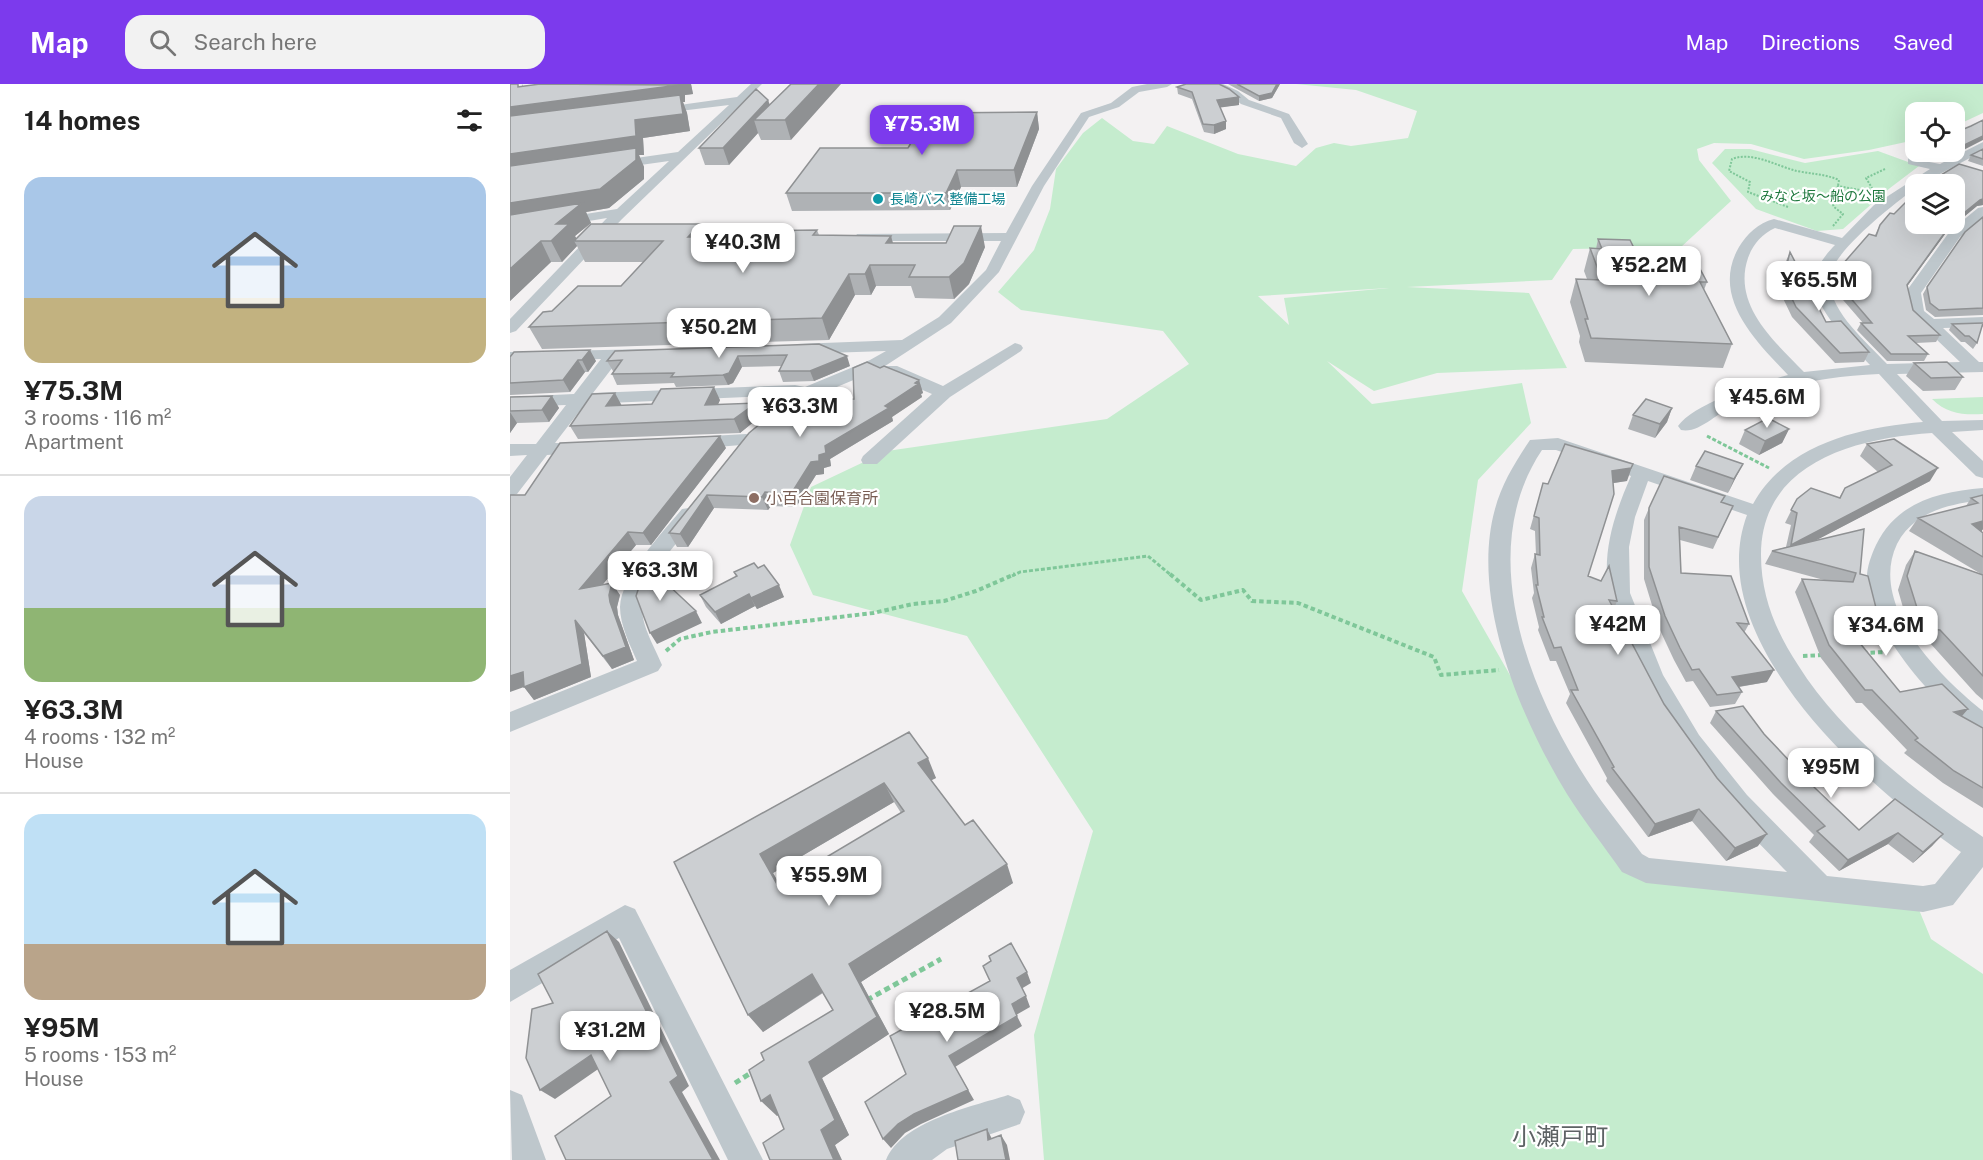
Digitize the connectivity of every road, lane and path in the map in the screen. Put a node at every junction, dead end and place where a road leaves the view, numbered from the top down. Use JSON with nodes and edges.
{"nodes":[{"id":1,"x":757,"y":84,"type":"edge"},
{"id":2,"x":1167,"y":84,"type":"edge"},
{"id":3,"x":1214,"y":84,"type":"edge"},
{"id":4,"x":740,"y":100,"type":"junction"},
{"id":5,"x":648,"y":112,"type":"edge"},
{"id":6,"x":1302,"y":144,"type":"dead end"},
{"id":7,"x":1983,"y":146,"type":"edge"},
{"id":8,"x":682,"y":155,"type":"junction"},
{"id":9,"x":1919,"y":162,"type":"edge"},
{"id":10,"x":602,"y":166,"type":"edge"},
{"id":11,"x":1946,"y":166,"type":"junction"},
{"id":12,"x":1885,"y":169,"type":"dead end"},
{"id":13,"x":1972,"y":169,"type":"edge"},
{"id":14,"x":1838,"y":186,"type":"junction"},
{"id":15,"x":1788,"y":207,"type":"dead end"},
{"id":16,"x":1983,"y":211,"type":"edge"},
{"id":17,"x":622,"y":212,"type":"junction"},
{"id":18,"x":510,"y":230,"type":"edge"},
{"id":19,"x":597,"y":237,"type":"junction"},
{"id":20,"x":621,"y":237,"type":"edge"},
{"id":21,"x":656,"y":237,"type":"edge"},
{"id":22,"x":786,"y":237,"type":"edge"},
{"id":23,"x":845,"y":237,"type":"edge"},
{"id":24,"x":1011,"y":237,"type":"junction"},
{"id":25,"x":1843,"y":243,"type":"junction"},
{"id":26,"x":517,"y":313,"type":"edge"},
{"id":27,"x":1983,"y":322,"type":"edge"},
{"id":28,"x":1929,"y":324,"type":"junction"},
{"id":29,"x":510,"y":328,"type":"edge"},
{"id":30,"x":906,"y":345,"type":"junction"},
{"id":31,"x":1015,"y":348,"type":"dead end"},
{"id":32,"x":778,"y":349,"type":"edge"},
{"id":33,"x":661,"y":352,"type":"edge"},
{"id":34,"x":614,"y":354,"type":"junction"},
{"id":35,"x":510,"y":357,"type":"edge"},
{"id":36,"x":876,"y":364,"type":"junction"},
{"id":37,"x":1979,"y":368,"type":"edge"},
{"id":38,"x":1885,"y":370,"type":"junction"},
{"id":39,"x":1800,"y":378,"type":"junction"},
{"id":40,"x":807,"y":393,"type":"junction"},
{"id":41,"x":944,"y":393,"type":"junction"},
{"id":42,"x":580,"y":399,"type":"junction"},
{"id":43,"x":510,"y":402,"type":"edge"},
{"id":44,"x":1983,"y":425,"type":"edge"},
{"id":45,"x":1687,"y":426,"type":"joint"},
{"id":46,"x":1937,"y":427,"type":"junction"},
{"id":47,"x":746,"y":440,"type":"junction"},
{"id":48,"x":675,"y":444,"type":"edge"},
{"id":49,"x":607,"y":447,"type":"edge"},
{"id":50,"x":510,"y":450,"type":"edge"},
{"id":51,"x":539,"y":450,"type":"junction"},
{"id":52,"x":870,"y":460,"type":"dead end"},
{"id":53,"x":726,"y":465,"type":"edge"},
{"id":54,"x":1771,"y":469,"type":"dead end"},
{"id":55,"x":1983,"y":472,"type":"edge"},
{"id":56,"x":1642,"y":473,"type":"junction"},
{"id":57,"x":510,"y":490,"type":"edge"},
{"id":58,"x":704,"y":494,"type":"edge"},
{"id":59,"x":1983,"y":494,"type":"edge"},
{"id":60,"x":1757,"y":512,"type":"junction"},
{"id":61,"x":1796,"y":656,"type":"dead end"},
{"id":62,"x":1801,"y":663,"type":"dead end"},
{"id":63,"x":650,"y":665,"type":"junction"},
{"id":64,"x":1521,"y":668,"type":"junction"},
{"id":65,"x":510,"y":722,"type":"edge"},
{"id":66,"x":1983,"y":725,"type":"edge"},
{"id":67,"x":1981,"y":851,"type":"edge"},
{"id":68,"x":1820,"y":889,"type":"junction"},
{"id":69,"x":941,"y":959,"type":"dead end"},
{"id":70,"x":510,"y":987,"type":"edge"},
{"id":71,"x":856,"y":1005,"type":"edge"},
{"id":72,"x":761,"y":1066,"type":"edge"},
{"id":73,"x":714,"y":1097,"type":"junction"},
{"id":74,"x":510,"y":1107,"type":"edge"},
{"id":75,"x":1008,"y":1112,"type":"dead end"},
{"id":76,"x":529,"y":1160,"type":"edge"},
{"id":77,"x":746,"y":1160,"type":"edge"},
{"id":78,"x":903,"y":1160,"type":"edge"}],
"edges":[{"from":1,"to":4,"type":"street"},
{"from":2,"to":24,"type":"street"},
{"from":3,"to":6,"type":"street"},
{"from":4,"to":5,"type":"street"},
{"from":4,"to":8,"type":"street"},
{"from":7,"to":11,"type":"street"},
{"from":8,"to":10,"type":"street"},
{"from":8,"to":17,"type":"street"},
{"from":9,"to":11,"type":"street"},
{"from":11,"to":13,"type":"street"},
{"from":11,"to":25,"type":"street"},
{"from":12,"to":14,"type":"path"},
{"from":14,"to":15,"type":"path"},
{"from":14,"to":25,"type":"path"},
{"from":16,"to":28,"type":"street"},
{"from":17,"to":18,"type":"street"},
{"from":17,"to":19,"type":"street"},
{"from":19,"to":20,"type":"street"},
{"from":19,"to":26,"type":"street"},
{"from":21,"to":22,"type":"street"},
{"from":23,"to":24,"type":"street"},
{"from":24,"to":30,"type":"street"},
{"from":25,"to":38,"type":"street"},
{"from":25,"to":39,"type":"street"},
{"from":26,"to":29,"type":"street"},
{"from":27,"to":28,"type":"street"},
{"from":28,"to":37,"type":"street"},
{"from":30,"to":32,"type":"street"},
{"from":30,"to":36,"type":"street"},
{"from":31,"to":41,"type":"street"},
{"from":33,"to":34,"type":"street"},
{"from":34,"to":35,"type":"street"},
{"from":34,"to":42,"type":"street"},
{"from":36,"to":40,"type":"street"},
{"from":36,"to":41,"type":"street"},
{"from":37,"to":38,"type":"street"},
{"from":38,"to":39,"type":"street"},
{"from":38,"to":46,"type":"street"},
{"from":39,"to":45,"type":"street"},
{"from":40,"to":42,"type":"street"},
{"from":40,"to":47,"type":"street"},
{"from":41,"to":52,"type":"street"},
{"from":42,"to":43,"type":"street"},
{"from":42,"to":51,"type":"street"},
{"from":44,"to":46,"type":"street"},
{"from":45,"to":54,"type":"path"},
{"from":46,"to":55,"type":"street"},
{"from":46,"to":60,"type":"street"},
{"from":47,"to":48,"type":"street"},
{"from":47,"to":53,"type":"street"},
{"from":49,"to":51,"type":"street"},
{"from":50,"to":51,"type":"street"},
{"from":51,"to":57,"type":"street"},
{"from":56,"to":60,"type":"street"},
{"from":56,"to":64,"type":"street"},
{"from":56,"to":68,"type":"street"},
{"from":58,"to":63,"type":"street"},
{"from":59,"to":66,"type":"street"},
{"from":60,"to":67,"type":"street"},
{"from":61,"to":62,"type":"path"},
{"from":63,"to":64,"type":"path"},
{"from":63,"to":65,"type":"street"},
{"from":64,"to":68,"type":"street"},
{"from":67,"to":68,"type":"street"},
{"from":69,"to":71,"type":"path"},
{"from":70,"to":73,"type":"street"},
{"from":72,"to":73,"type":"path"},
{"from":73,"to":77,"type":"street"},
{"from":74,"to":76,"type":"street"},
{"from":75,"to":78,"type":"street"}]}
